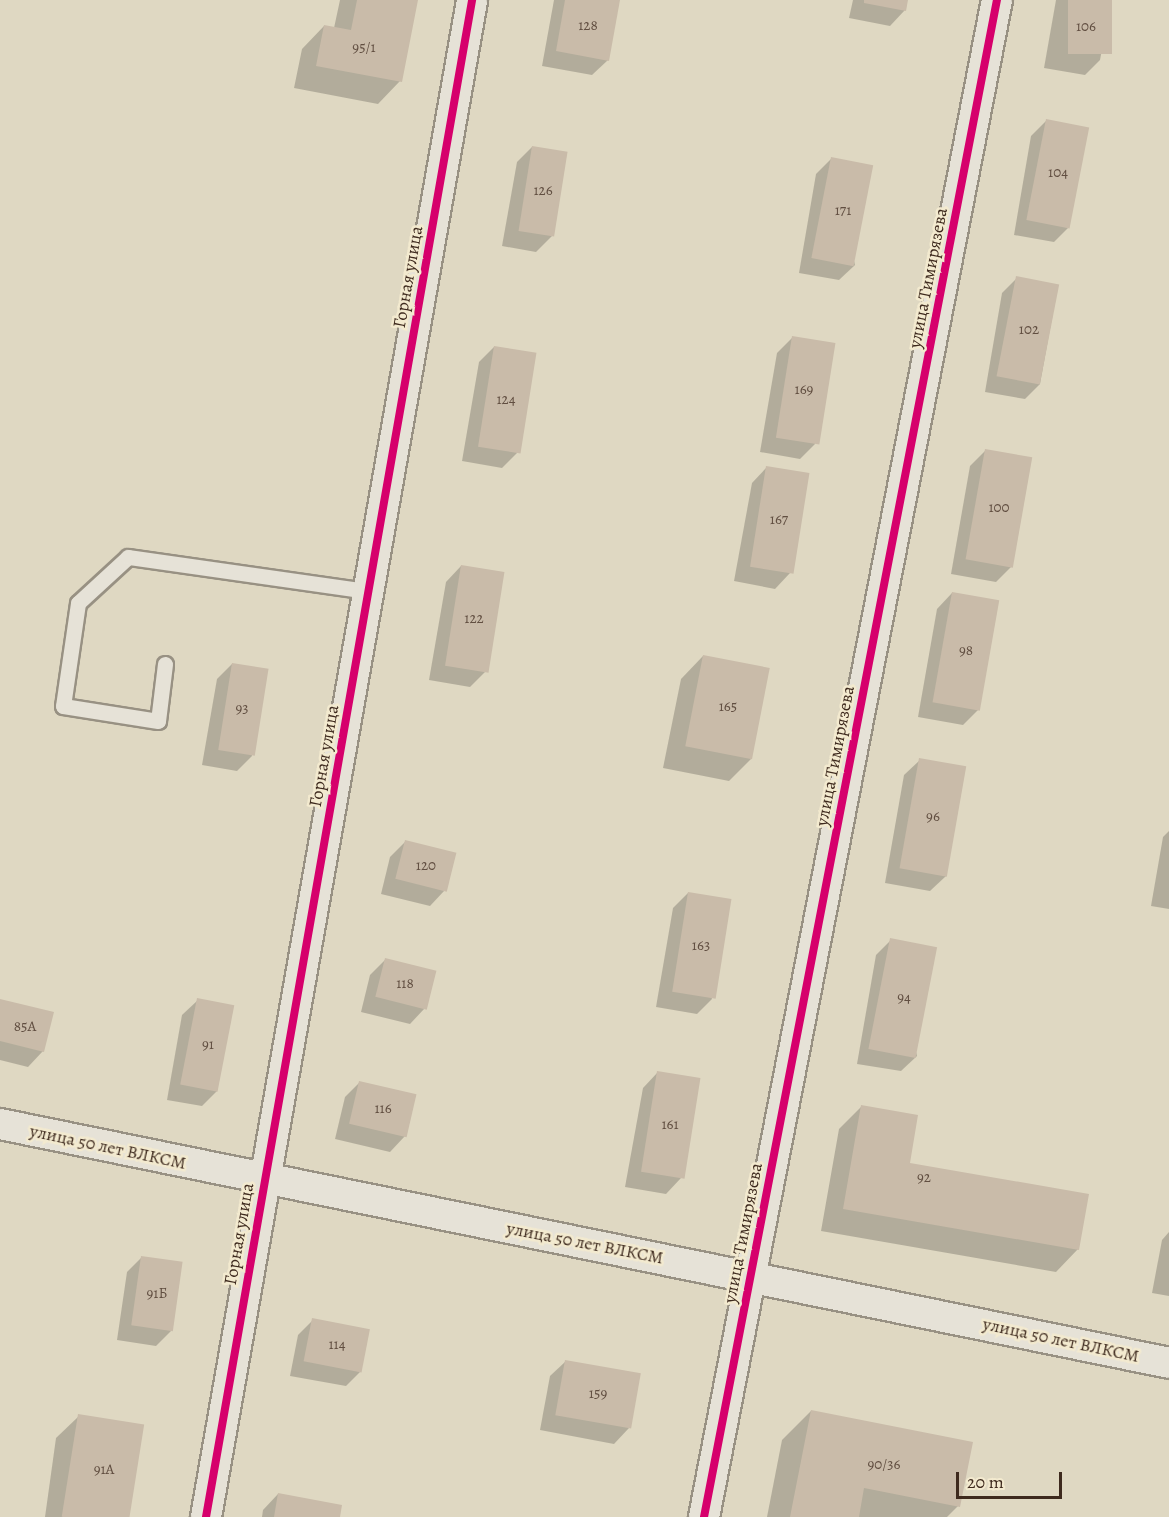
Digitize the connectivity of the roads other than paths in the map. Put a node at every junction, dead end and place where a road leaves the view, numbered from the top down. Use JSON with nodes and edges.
{"nodes":[{"id":1,"x":472,"y":0,"type":"edge"},
{"id":2,"x":997,"y":0,"type":"edge"},
{"id":3,"x":368,"y":591,"type":"junction"},
{"id":4,"x":165,"y":664,"type":"dead end"},
{"id":5,"x":0,"y":1124,"type":"edge"},
{"id":6,"x":264,"y":1180,"type":"junction"},
{"id":7,"x":750,"y":1275,"type":"junction"},
{"id":8,"x":1169,"y":1363,"type":"edge"},
{"id":9,"x":206,"y":1517,"type":"edge"},
{"id":10,"x":704,"y":1517,"type":"edge"}],
"edges":[{"from":1,"to":3,"type":"street","name":"Горная улица"},
{"from":2,"to":7,"type":"street","name":"улица Тимирязева"},
{"from":3,"to":4,"type":"lane"},
{"from":3,"to":6,"type":"street","name":"Горная улица"},
{"from":5,"to":6,"type":"street","name":"улица 50 лет ВЛКСМ"},
{"from":6,"to":7,"type":"street","name":"улица 50 лет ВЛКСМ"},
{"from":6,"to":9,"type":"street","name":"Горная улица"},
{"from":7,"to":8,"type":"street","name":"улица 50 лет ВЛКСМ"},
{"from":7,"to":10,"type":"street","name":"улица Тимирязева"}]}
